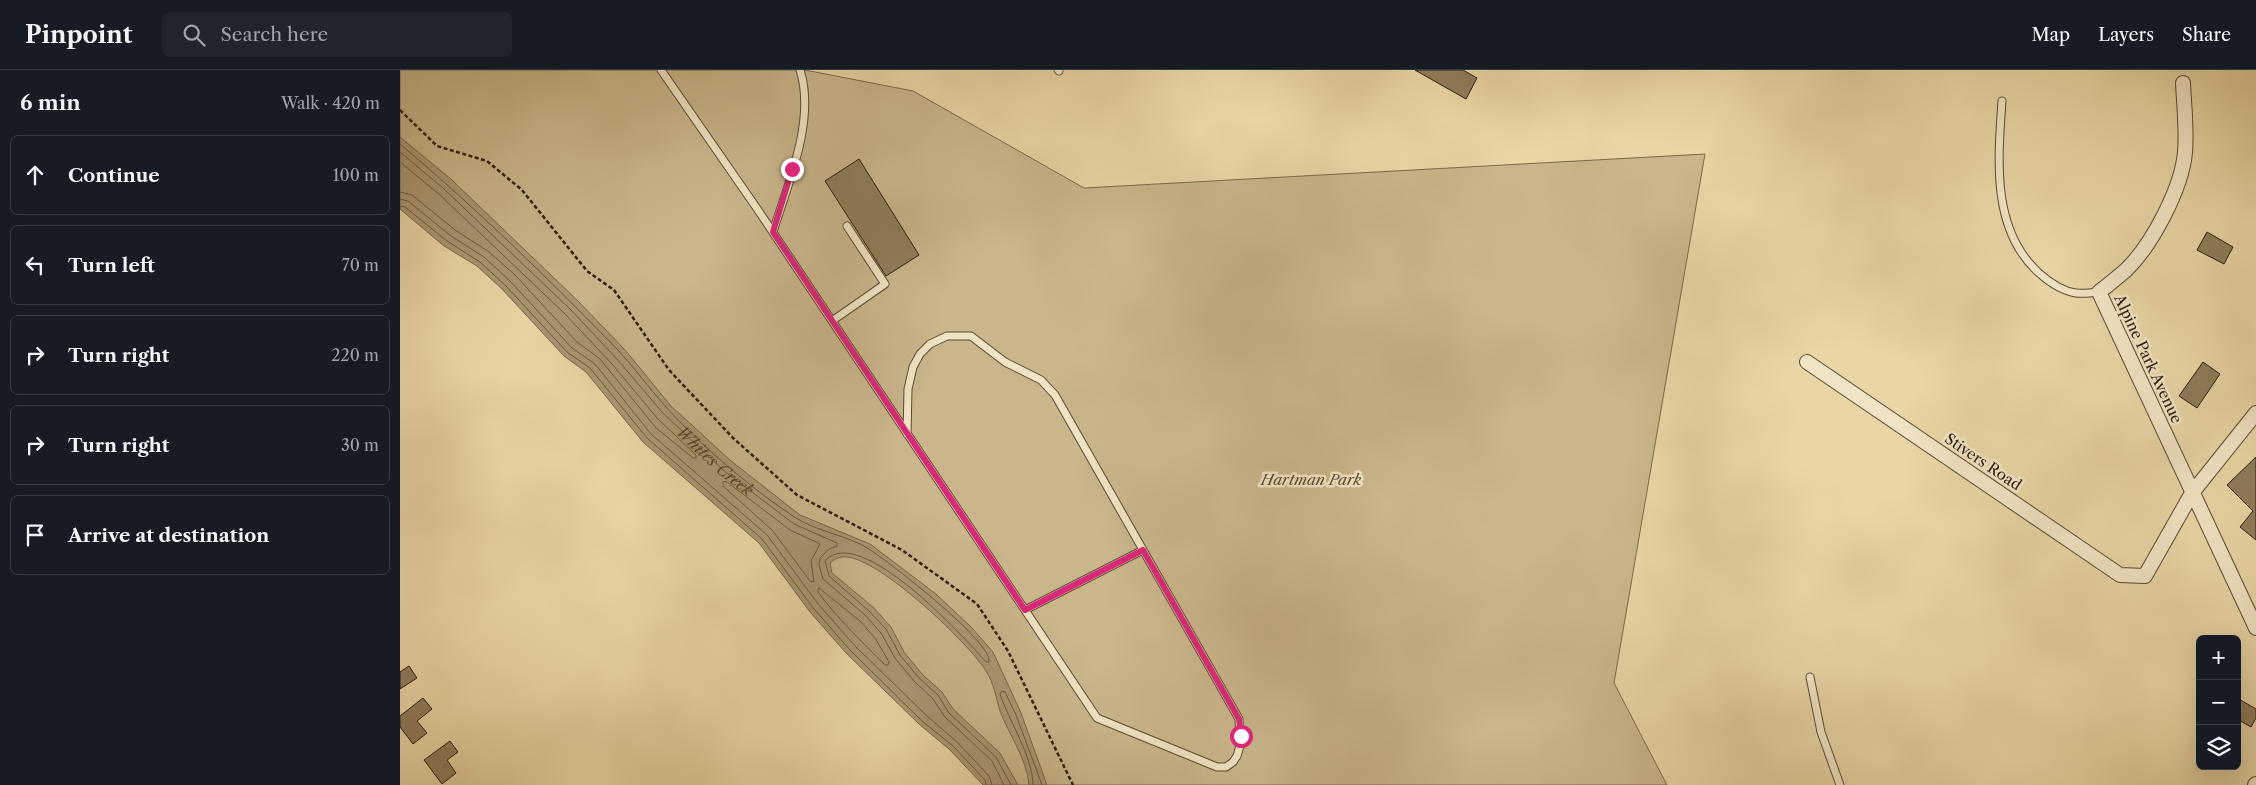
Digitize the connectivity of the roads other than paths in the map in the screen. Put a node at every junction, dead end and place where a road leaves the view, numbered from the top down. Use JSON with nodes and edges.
{"nodes":[{"id":1,"x":661,"y":70,"type":"edge"},
{"id":2,"x":800,"y":70,"type":"edge"},
{"id":3,"x":2183,"y":83,"type":"dead end"},
{"id":4,"x":2002,"y":101,"type":"dead end"},
{"id":5,"x":847,"y":226,"type":"dead end"},
{"id":6,"x":773,"y":232,"type":"junction"},
{"id":7,"x":2099,"y":292,"type":"junction"},
{"id":8,"x":832,"y":321,"type":"junction"},
{"id":9,"x":1806,"y":362,"type":"dead end"},
{"id":10,"x":2256,"y":413,"type":"edge"},
{"id":11,"x":907,"y":434,"type":"junction"},
{"id":12,"x":2192,"y":493,"type":"junction"},
{"id":13,"x":1143,"y":550,"type":"junction"},
{"id":14,"x":1025,"y":610,"type":"junction"},
{"id":15,"x":2256,"y":628,"type":"edge"},
{"id":16,"x":1810,"y":677,"type":"dead end"},
{"id":17,"x":1840,"y":785,"type":"edge"}],
"edges":[{"from":1,"to":6,"type":"lane"},
{"from":2,"to":6,"type":"lane"},
{"from":3,"to":7,"type":"street","name":"Alpine Park Avenue"},
{"from":4,"to":7,"type":"lane"},
{"from":5,"to":8,"type":"lane"},
{"from":6,"to":8,"type":"lane"},
{"from":7,"to":12,"type":"street","name":"Alpine Park Avenue"},
{"from":8,"to":11,"type":"lane"},
{"from":9,"to":12,"type":"street","name":"Stivers Road"},
{"from":10,"to":12,"type":"street"},
{"from":11,"to":13,"type":"lane"},
{"from":11,"to":14,"type":"lane"},
{"from":12,"to":15,"type":"street","name":"Alpine Park Avenue"},
{"from":13,"to":14,"type":"lane"},
{"from":13,"to":14,"type":"lane"},
{"from":16,"to":17,"type":"lane"}]}
